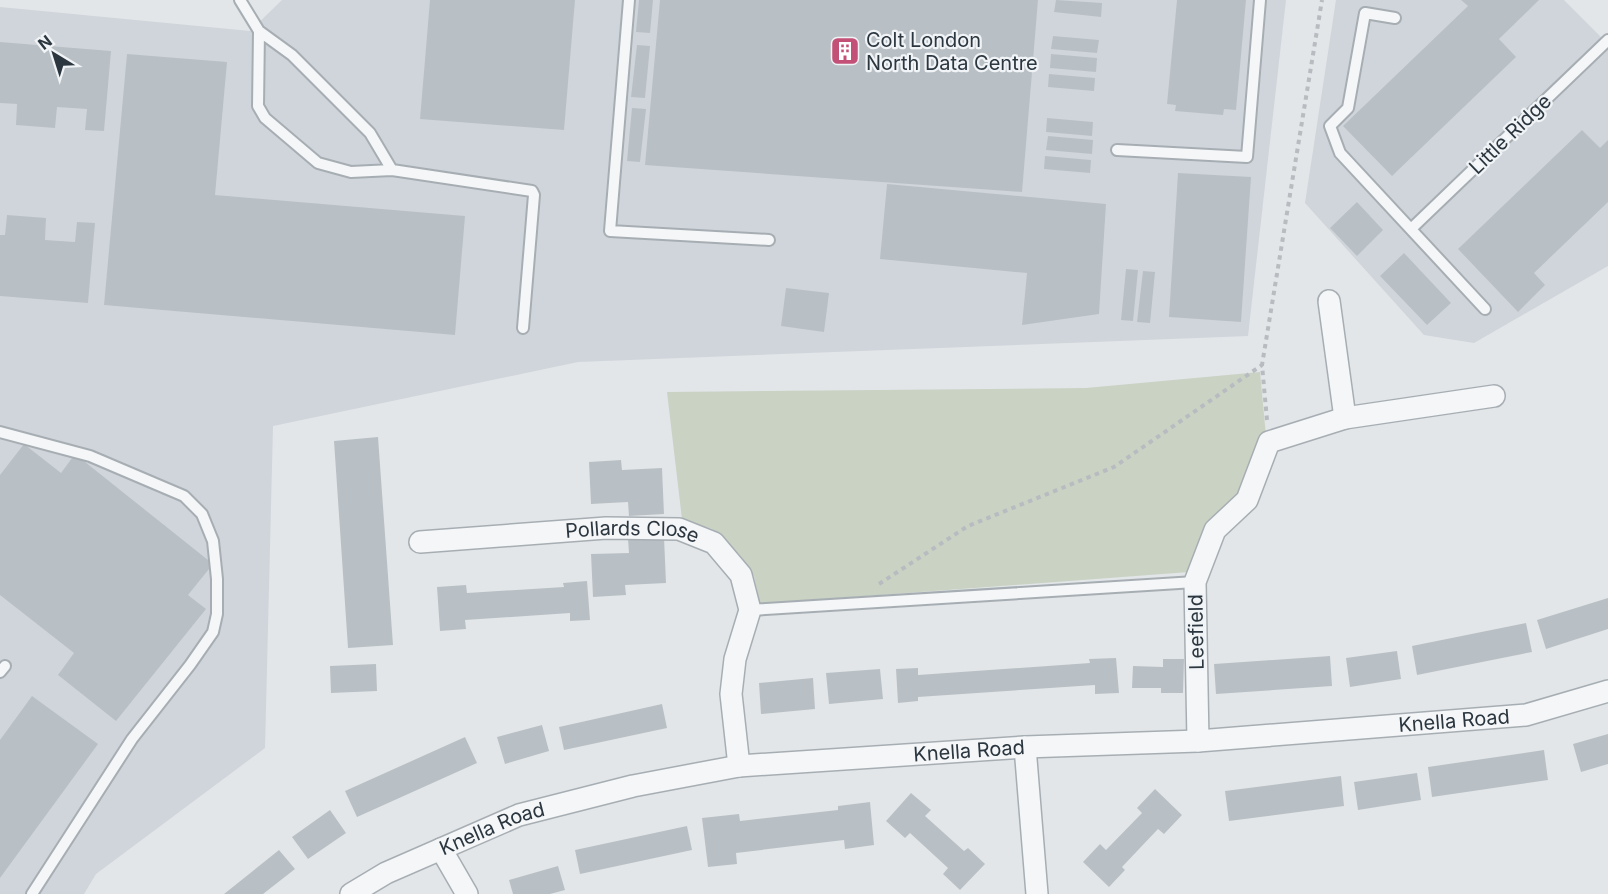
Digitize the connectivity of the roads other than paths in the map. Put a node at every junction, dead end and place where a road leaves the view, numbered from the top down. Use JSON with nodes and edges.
{"nodes":[{"id":1,"x":240,"y":0,"type":"edge"},
{"id":2,"x":629,"y":0,"type":"edge"},
{"id":3,"x":1260,"y":0,"type":"edge"},
{"id":4,"x":1395,"y":18,"type":"dead end"},
{"id":5,"x":259,"y":31,"type":"junction"},
{"id":6,"x":1608,"y":40,"type":"edge"},
{"id":7,"x":1117,"y":150,"type":"dead end"},
{"id":8,"x":392,"y":170,"type":"junction"},
{"id":9,"x":1412,"y":228,"type":"junction"},
{"id":10,"x":769,"y":240,"type":"dead end"},
{"id":11,"x":1329,"y":301,"type":"dead end"},
{"id":12,"x":1485,"y":309,"type":"dead end"},
{"id":13,"x":522,"y":328,"type":"dead end"},
{"id":14,"x":1494,"y":396,"type":"dead end"},
{"id":15,"x":1345,"y":418,"type":"junction"},
{"id":16,"x":0,"y":432,"type":"edge"},
{"id":17,"x":420,"y":542,"type":"dead end"},
{"id":18,"x":1195,"y":582,"type":"junction"},
{"id":19,"x":750,"y":610,"type":"junction"},
{"id":20,"x":1608,"y":691,"type":"edge"},
{"id":21,"x":1198,"y":741,"type":"junction"},
{"id":22,"x":1025,"y":747,"type":"junction"},
{"id":23,"x":739,"y":766,"type":"junction"},
{"id":24,"x":441,"y":849,"type":"junction"},
{"id":25,"x":32,"y":894,"type":"edge"},
{"id":26,"x":351,"y":894,"type":"edge"},
{"id":27,"x":466,"y":894,"type":"edge"},
{"id":28,"x":1037,"y":894,"type":"edge"}],
"edges":[{"from":1,"to":5,"type":"lane"},
{"from":2,"to":10,"type":"lane"},
{"from":3,"to":7,"type":"lane"},
{"from":4,"to":9,"type":"lane"},
{"from":5,"to":8,"type":"lane"},
{"from":5,"to":8,"type":"lane"},
{"from":6,"to":9,"type":"lane","name":"Little Ridge"},
{"from":8,"to":13,"type":"lane"},
{"from":9,"to":12,"type":"lane"},
{"from":11,"to":15,"type":"street"},
{"from":14,"to":15,"type":"street"},
{"from":15,"to":18,"type":"street","name":"Leefield"},
{"from":16,"to":25,"type":"lane"},
{"from":17,"to":19,"type":"street","name":"Pollards Close"},
{"from":18,"to":19,"type":"lane"},
{"from":18,"to":21,"type":"street","name":"Leefield"},
{"from":19,"to":23,"type":"street"},
{"from":20,"to":21,"type":"street","name":"Knella Road"},
{"from":21,"to":22,"type":"street","name":"Knella Road"},
{"from":22,"to":23,"type":"street","name":"Knella Road"},
{"from":22,"to":28,"type":"street"},
{"from":23,"to":24,"type":"street","name":"Knella Road"},
{"from":24,"to":26,"type":"street","name":"Knella Road"},
{"from":24,"to":27,"type":"street"}]}
